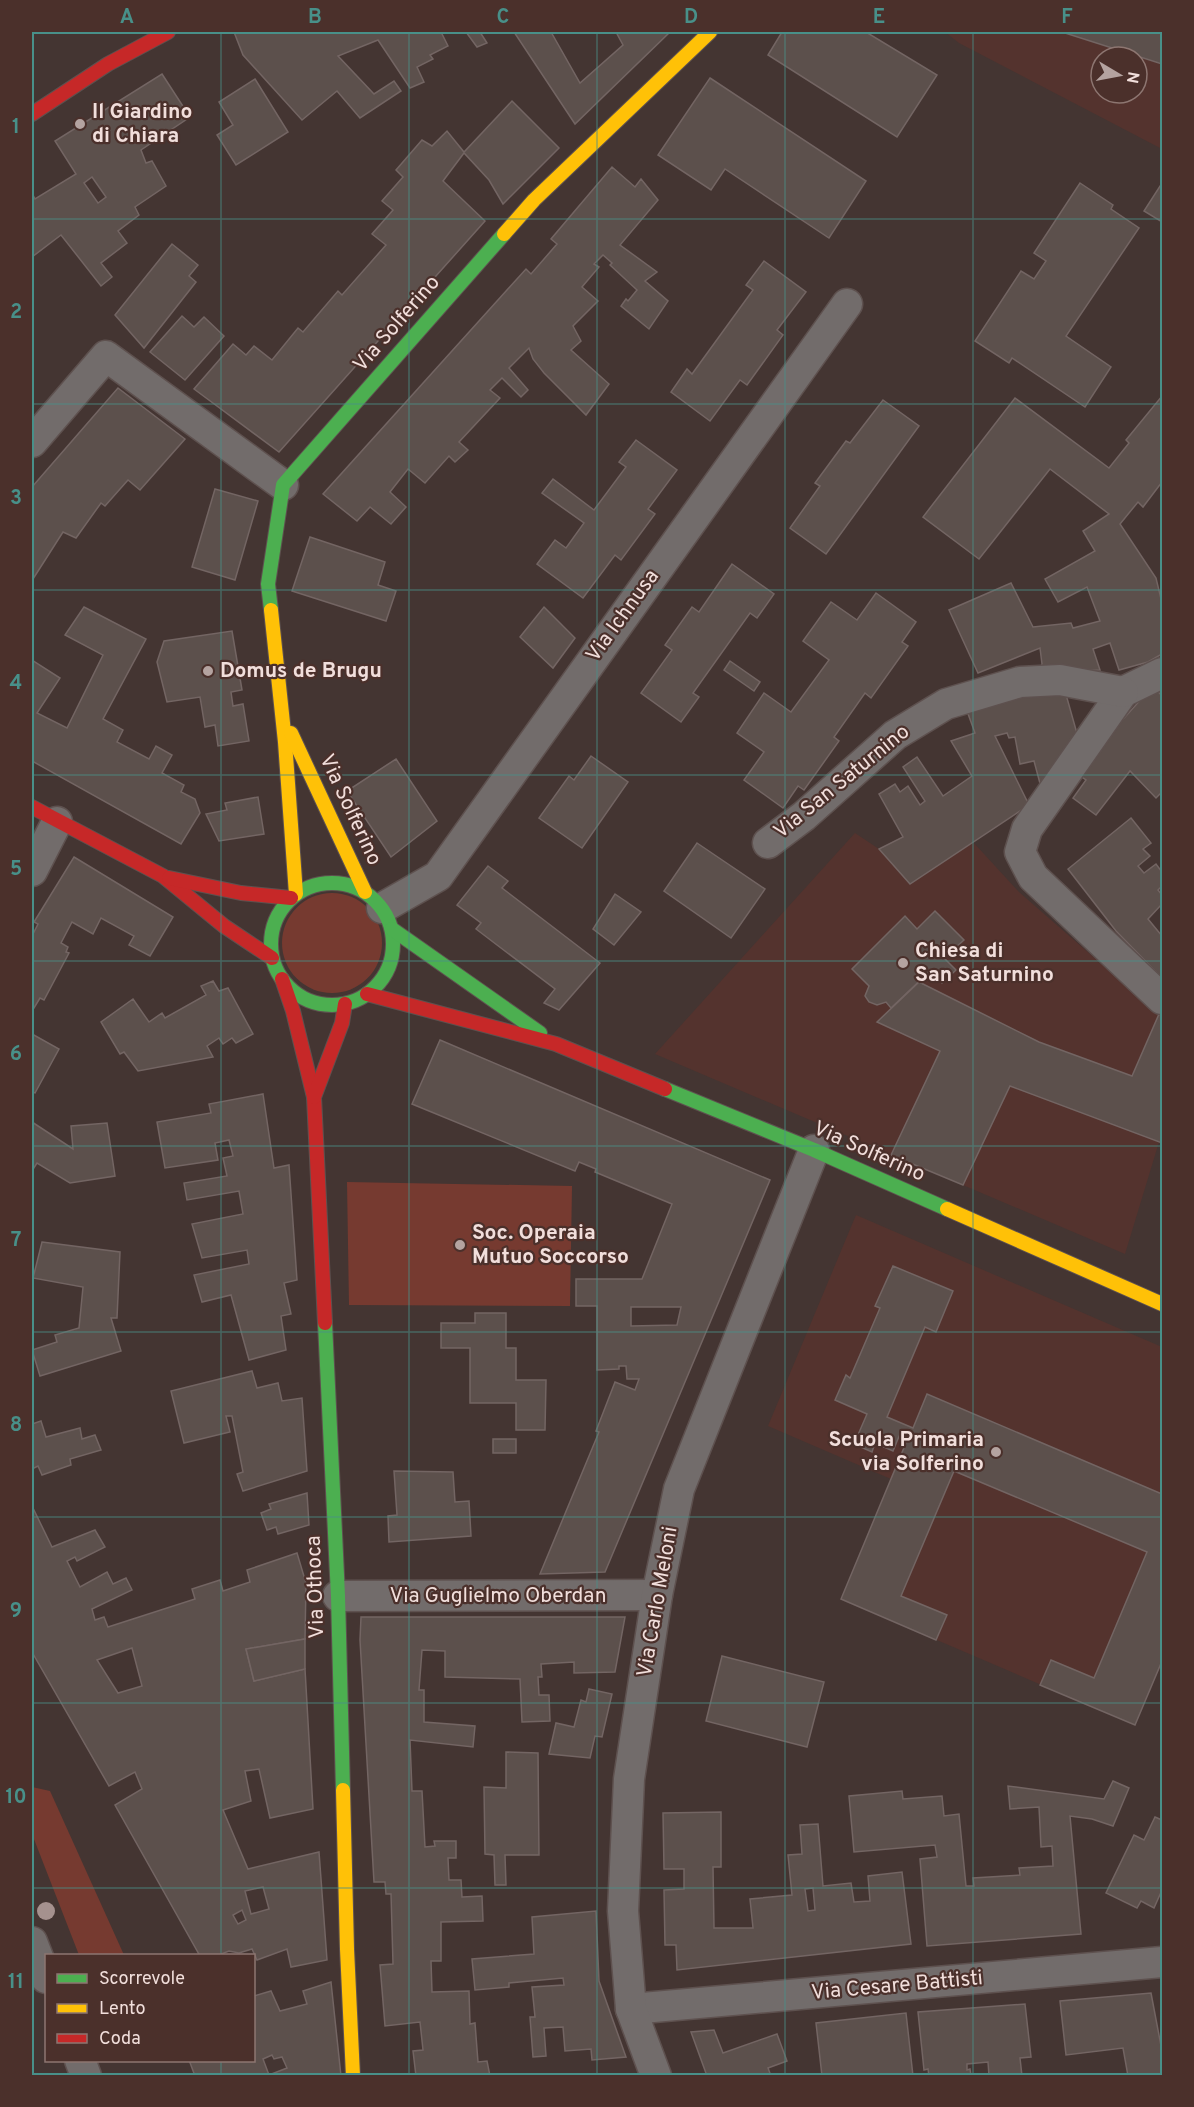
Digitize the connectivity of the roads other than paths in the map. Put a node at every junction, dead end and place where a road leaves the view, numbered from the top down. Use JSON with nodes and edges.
{"nodes":[{"id":1,"x":168,"y":32,"type":"edge"},
{"id":2,"x":710,"y":32,"type":"edge"},
{"id":3,"x":32,"y":114,"type":"edge"},
{"id":4,"x":847,"y":304,"type":"dead end"},
{"id":5,"x":32,"y":442,"type":"edge"},
{"id":6,"x":283,"y":485,"type":"junction"},
{"id":7,"x":1162,"y":673,"type":"edge"},
{"id":8,"x":1123,"y":692,"type":"junction"},
{"id":9,"x":282,"y":713,"type":"junction"},
{"id":10,"x":44,"y":815,"type":"edge"},
{"id":11,"x":768,"y":843,"type":"dead end"},
{"id":12,"x":32,"y":871,"type":"edge"},
{"id":13,"x":163,"y":876,"type":"junction"},
{"id":14,"x":294,"y":896,"type":"junction"},
{"id":15,"x":380,"y":910,"type":"junction"},
{"id":16,"x":272,"y":958,"type":"junction"},
{"id":17,"x":282,"y":979,"type":"junction"},
{"id":18,"x":367,"y":994,"type":"junction"},
{"id":19,"x":1162,"y":999,"type":"edge"},
{"id":20,"x":345,"y":1004,"type":"junction"},
{"id":21,"x":556,"y":1044,"type":"junction"},
{"id":22,"x":314,"y":1097,"type":"junction"},
{"id":23,"x":814,"y":1150,"type":"junction"},
{"id":24,"x":1162,"y":1304,"type":"edge"},
{"id":25,"x":657,"y":1595,"type":"junction"},
{"id":26,"x":338,"y":1596,"type":"junction"},
{"id":27,"x":32,"y":1942,"type":"edge"},
{"id":28,"x":1162,"y":1962,"type":"edge"},
{"id":29,"x":45,"y":1975,"type":"edge"},
{"id":30,"x":631,"y":2009,"type":"junction"},
{"id":31,"x":80,"y":2062,"type":"edge"},
{"id":32,"x":86,"y":2076,"type":"edge"},
{"id":33,"x":353,"y":2076,"type":"edge"},
{"id":34,"x":656,"y":2076,"type":"edge"}],
"edges":[{"from":1,"to":3,"type":"main road"},
{"from":2,"to":6,"type":"main road","name":"Via Solferino"},
{"from":4,"to":15,"type":"street","name":"Via Ichnusa"},
{"from":5,"to":6,"type":"street"},
{"from":6,"to":9,"type":"main road","name":"Via Solferino"},
{"from":7,"to":8,"type":"street"},
{"from":8,"to":11,"type":"street","name":"Via San Saturnino"},
{"from":8,"to":19,"type":"street"},
{"from":9,"to":14,"type":"main road","name":"Via Solferino"},
{"from":9,"to":15,"type":"main road","name":"Via Solferino"},
{"from":10,"to":12,"type":"street"},
{"from":10,"to":13,"type":"main road"},
{"from":13,"to":14,"type":"main road"},
{"from":13,"to":16,"type":"main road"},
{"from":14,"to":15,"type":"main road"},
{"from":14,"to":16,"type":"main road"},
{"from":15,"to":18,"type":"main road"},
{"from":15,"to":21,"type":"main road","name":"Via Solferino"},
{"from":16,"to":17,"type":"main road"},
{"from":17,"to":20,"type":"main road"},
{"from":17,"to":22,"type":"main road","name":"Via Othoca"},
{"from":18,"to":20,"type":"main road"},
{"from":18,"to":21,"type":"main road","name":"Via Solferino"},
{"from":20,"to":22,"type":"main road","name":"Via Othoca"},
{"from":21,"to":23,"type":"main road","name":"Via Solferino"},
{"from":22,"to":26,"type":"main road","name":"Via Othoca"},
{"from":23,"to":24,"type":"main road","name":"Via Solferino"},
{"from":23,"to":25,"type":"street","name":"Via Carlo Meloni"},
{"from":25,"to":26,"type":"street","name":"Via Guglielmo Oberdan"},
{"from":25,"to":30,"type":"street","name":"Via Carlo Meloni"},
{"from":26,"to":33,"type":"main road","name":"Via Othoca"},
{"from":27,"to":29,"type":"street"},
{"from":28,"to":30,"type":"street","name":"Via Cesare Battisti"},
{"from":30,"to":34,"type":"street","name":"Via Carlo Meloni"},
{"from":31,"to":32,"type":"street"}]}
